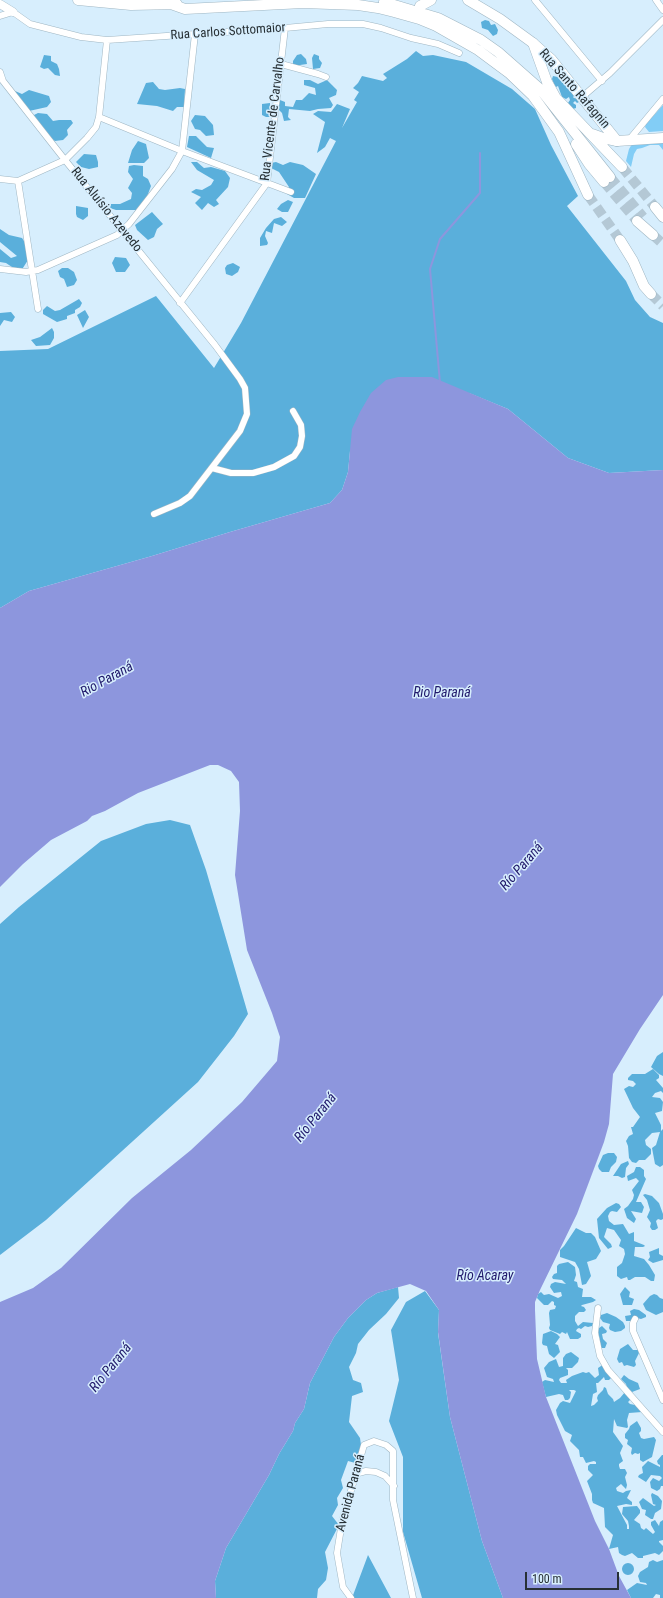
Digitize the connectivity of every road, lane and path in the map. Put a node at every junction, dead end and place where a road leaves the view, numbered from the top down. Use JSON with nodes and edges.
{"nodes":[{"id":1,"x":78,"y":0,"type":"edge"},
{"id":2,"x":243,"y":0,"type":"edge"},
{"id":3,"x":370,"y":0,"type":"edge"},
{"id":4,"x":398,"y":0,"type":"edge"},
{"id":5,"x":431,"y":0,"type":"edge"},
{"id":6,"x":468,"y":0,"type":"edge"},
{"id":7,"x":535,"y":0,"type":"edge"},
{"id":8,"x":656,"y":0,"type":"edge"},
{"id":9,"x":0,"y":4,"type":"edge"},
{"id":10,"x":171,"y":4,"type":"junction"},
{"id":11,"x":420,"y":6,"type":"junction"},
{"id":12,"x":663,"y":10,"type":"edge"},
{"id":13,"x":13,"y":12,"type":"junction"},
{"id":14,"x":0,"y":16,"type":"edge"},
{"id":15,"x":663,"y":20,"type":"edge"},
{"id":16,"x":284,"y":28,"type":"junction"},
{"id":17,"x":195,"y":34,"type":"junction"},
{"id":18,"x":108,"y":40,"type":"junction"},
{"id":19,"x":533,"y":43,"type":"junction"},
{"id":20,"x":459,"y":53,"type":"dead end"},
{"id":21,"x":280,"y":64,"type":"junction"},
{"id":22,"x":0,"y":72,"type":"edge"},
{"id":23,"x":326,"y":77,"type":"dead end"},
{"id":24,"x":602,"y":81,"type":"junction"},
{"id":25,"x":2,"y":82,"type":"edge"},
{"id":26,"x":582,"y":97,"type":"junction"},
{"id":27,"x":663,"y":99,"type":"edge"},
{"id":28,"x":556,"y":103,"type":"junction"},
{"id":29,"x":99,"y":117,"type":"junction"},
{"id":30,"x":586,"y":131,"type":"junction"},
{"id":31,"x":663,"y":138,"type":"edge"},
{"id":32,"x":617,"y":140,"type":"junction"},
{"id":33,"x":629,"y":140,"type":"junction"},
{"id":34,"x":182,"y":151,"type":"junction"},
{"id":35,"x":65,"y":160,"type":"junction"},
{"id":36,"x":594,"y":163,"type":"junction"},
{"id":37,"x":580,"y":178,"type":"junction"},
{"id":38,"x":0,"y":179,"type":"edge"},
{"id":39,"x":607,"y":180,"type":"tunnel mouth"},
{"id":40,"x":18,"y":181,"type":"junction"},
{"id":41,"x":267,"y":183,"type":"junction"},
{"id":42,"x":291,"y":192,"type":"dead end"},
{"id":43,"x":588,"y":195,"type":"tunnel mouth"},
{"id":44,"x":654,"y":207,"type":"tunnel mouth"},
{"id":45,"x":663,"y":217,"type":"edge"},
{"id":46,"x":640,"y":219,"type":"tunnel mouth"},
{"id":47,"x":124,"y":230,"type":"junction"},
{"id":48,"x":654,"y":234,"type":"tunnel mouth"},
{"id":49,"x":620,"y":240,"type":"tunnel mouth"},
{"id":50,"x":0,"y":269,"type":"edge"},
{"id":51,"x":33,"y":272,"type":"junction"},
{"id":52,"x":651,"y":294,"type":"tunnel mouth"},
{"id":53,"x":180,"y":303,"type":"junction"},
{"id":54,"x":38,"y":309,"type":"dead end"},
{"id":55,"x":293,"y":411,"type":"dead end"},
{"id":56,"x":212,"y":468,"type":"junction"},
{"id":57,"x":154,"y":514,"type":"dead end"},
{"id":58,"x":598,"y":1308,"type":"dead end"},
{"id":59,"x":635,"y":1319,"type":"dead end"},
{"id":60,"x":663,"y":1400,"type":"edge"},
{"id":61,"x":663,"y":1432,"type":"edge"},
{"id":62,"x":355,"y":1474,"type":"junction"},
{"id":63,"x":394,"y":1486,"type":"junction"},
{"id":64,"x":351,"y":1598,"type":"edge"},
{"id":65,"x":413,"y":1598,"type":"edge"}],
"edges":[{"from":1,"to":10,"type":"main road"},
{"from":2,"to":10,"type":"main road"},
{"from":3,"to":28,"type":"main road"},
{"from":4,"to":11,"type":"main road"},
{"from":5,"to":11,"type":"main road"},
{"from":6,"to":19,"type":"main road","name":"Rua Santo Rafagnin"},
{"from":7,"to":24,"type":"street"},
{"from":8,"to":12,"type":"street"},
{"from":9,"to":13,"type":"street","name":"Rua Carlos Sottomaior"},
{"from":10,"to":37,"type":"main road"},
{"from":11,"to":28,"type":"main road"},
{"from":13,"to":14,"type":"street"},
{"from":13,"to":18,"type":"street","name":"Rua Carlos Sottomaior"},
{"from":15,"to":24,"type":"street"},
{"from":16,"to":17,"type":"street","name":"Rua Carlos Sottomaior"},
{"from":16,"to":20,"type":"street","name":"Rua Carlos Sottomaior"},
{"from":16,"to":21,"type":"street","name":"Rua Vicente de Carvalho"},
{"from":17,"to":18,"type":"street","name":"Rua Carlos Sottomaior"},
{"from":17,"to":34,"type":"street"},
{"from":18,"to":29,"type":"street"},
{"from":19,"to":26,"type":"main road","name":"Rua Santo Rafagnin"},
{"from":19,"to":28,"type":"main road"},
{"from":21,"to":23,"type":"street"},
{"from":21,"to":41,"type":"street","name":"Rua Vicente de Carvalho"},
{"from":22,"to":25,"type":"street","name":"Rua Aluísio Azevedo"},
{"from":24,"to":26,"type":"street"},
{"from":25,"to":35,"type":"street","name":"Rua Aluísio Azevedo"},
{"from":26,"to":32,"type":"main road","name":"Rua Santo Rafagnin"},
{"from":27,"to":33,"type":"street"},
{"from":28,"to":30,"type":"main road"},
{"from":28,"to":36,"type":"main road"},
{"from":29,"to":34,"type":"street"},
{"from":29,"to":35,"type":"street"},
{"from":30,"to":32,"type":"main road"},
{"from":30,"to":36,"type":"main road"},
{"from":31,"to":33,"type":"main road"},
{"from":32,"to":33,"type":"main road"},
{"from":34,"to":41,"type":"street"},
{"from":34,"to":47,"type":"street"},
{"from":35,"to":40,"type":"street"},
{"from":35,"to":47,"type":"street","name":"Rua Aluísio Azevedo"},
{"from":36,"to":37,"type":"main road"},
{"from":36,"to":39,"type":"main road"},
{"from":37,"to":43,"type":"main road"},
{"from":38,"to":40,"type":"street"},
{"from":40,"to":51,"type":"street"},
{"from":41,"to":42,"type":"street"},
{"from":41,"to":53,"type":"street","name":"Rua Vicente de Carvalho"},
{"from":44,"to":45,"type":"main road"},
{"from":46,"to":48,"type":"main road"},
{"from":47,"to":51,"type":"street"},
{"from":47,"to":53,"type":"street","name":"Rua Aluísio Azevedo"},
{"from":49,"to":52,"type":"main road"},
{"from":50,"to":51,"type":"street"},
{"from":51,"to":54,"type":"street"},
{"from":53,"to":56,"type":"street","name":"Rua Aluísio Azevedo"},
{"from":55,"to":56,"type":"street"},
{"from":56,"to":57,"type":"street","name":"Rua Aluísio Azevedo"},
{"from":58,"to":61,"type":"street"},
{"from":59,"to":60,"type":"street"},
{"from":62,"to":63,"type":"street"},
{"from":62,"to":63,"type":"street","name":"Avenida Paraná"},
{"from":62,"to":64,"type":"street","name":"Avenida Paraná"},
{"from":63,"to":65,"type":"street","name":"Avenida Paraná"}]}
